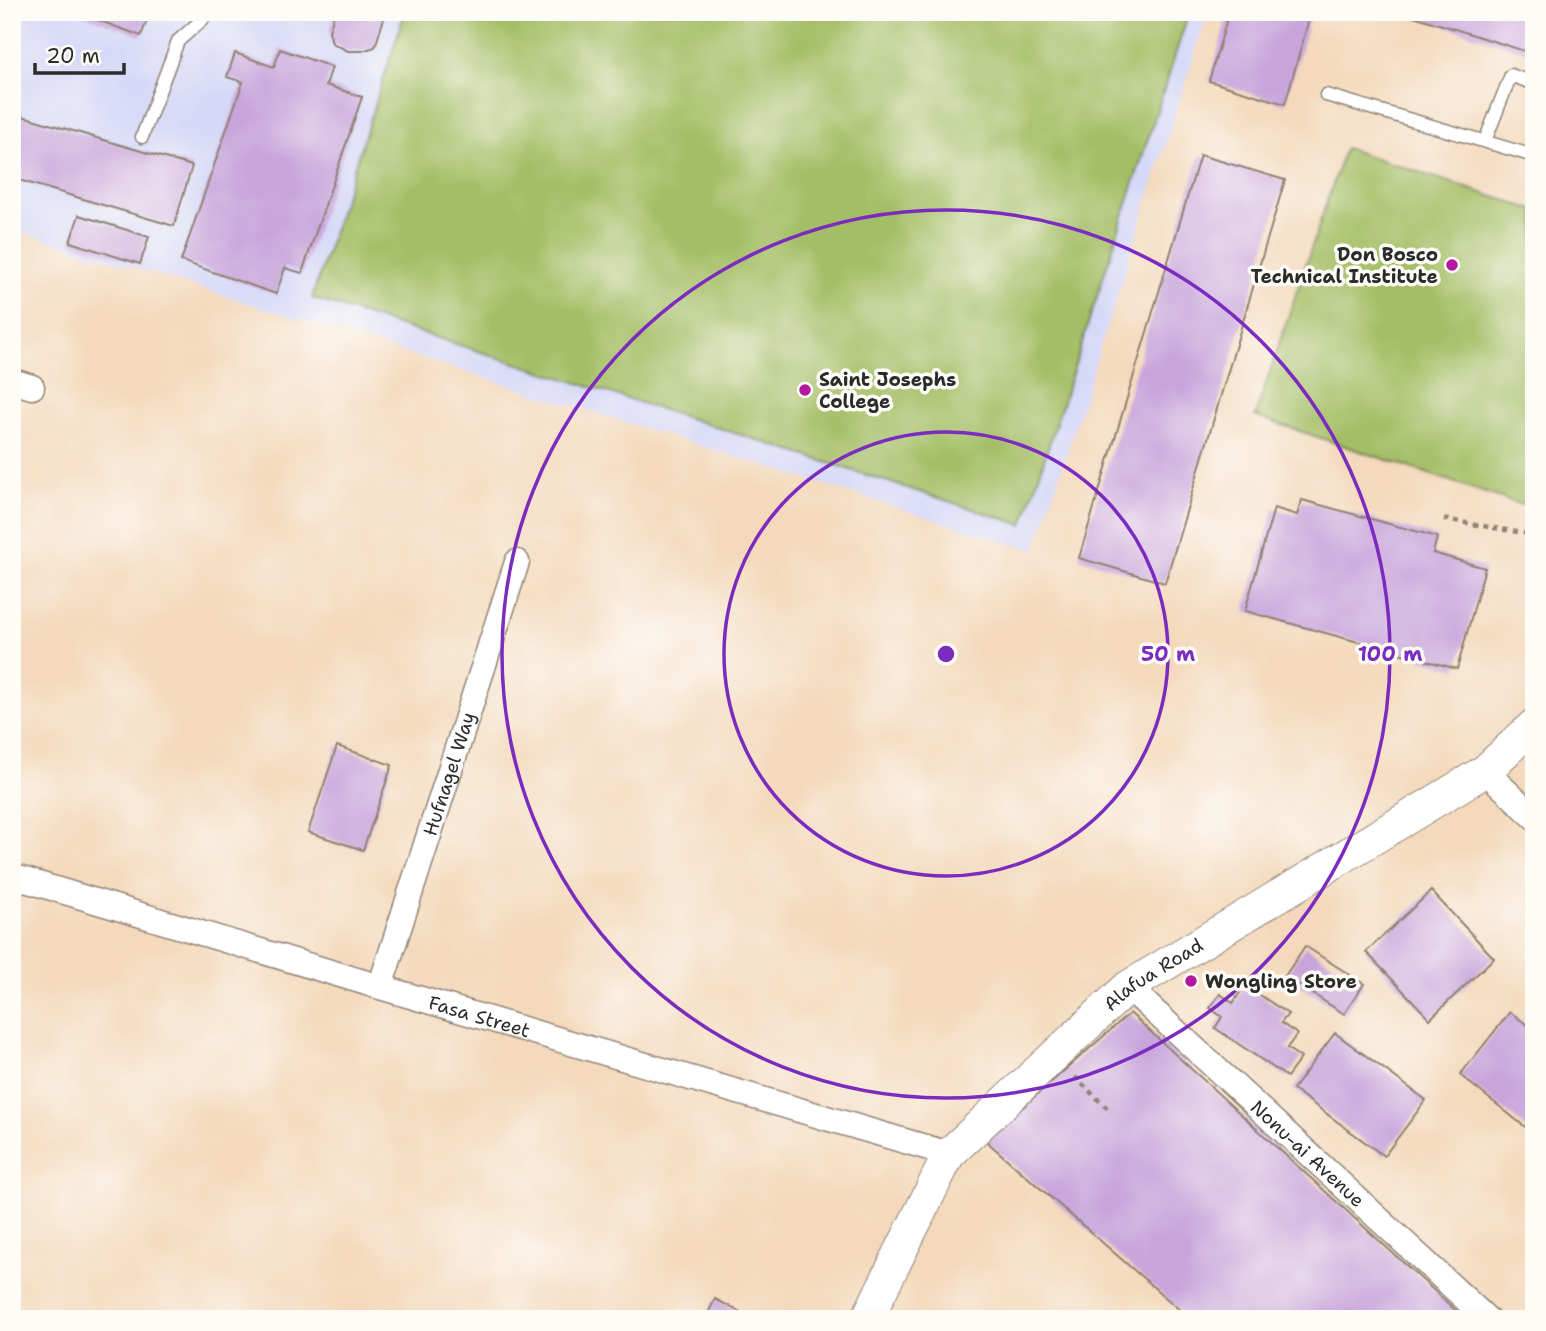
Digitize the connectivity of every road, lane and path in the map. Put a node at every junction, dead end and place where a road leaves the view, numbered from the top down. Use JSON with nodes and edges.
{"nodes":[{"id":1,"x":205,"y":12,"type":"edge"},
{"id":2,"x":1534,"y":84,"type":"edge"},
{"id":3,"x":1326,"y":95,"type":"dead end"},
{"id":4,"x":142,"y":137,"type":"dead end"},
{"id":5,"x":1485,"y":141,"type":"junction"},
{"id":6,"x":1534,"y":156,"type":"edge"},
{"id":7,"x":1444,"y":519,"type":"dead end"},
{"id":8,"x":1534,"y":536,"type":"edge"},
{"id":9,"x":517,"y":562,"type":"dead end"},
{"id":10,"x":1534,"y":724,"type":"edge"},
{"id":11,"x":1485,"y":771,"type":"junction"},
{"id":12,"x":1534,"y":817,"type":"edge"},
{"id":13,"x":12,"y":876,"type":"edge"},
{"id":14,"x":380,"y":987,"type":"junction"},
{"id":15,"x":1128,"y":987,"type":"junction"},
{"id":16,"x":1054,"y":1057,"type":"junction"},
{"id":17,"x":1111,"y":1112,"type":"dead end"},
{"id":18,"x":949,"y":1154,"type":"junction"},
{"id":19,"x":867,"y":1319,"type":"edge"},
{"id":20,"x":1487,"y":1319,"type":"edge"}],
"edges":[{"from":1,"to":4,"type":"lane"},
{"from":2,"to":5,"type":"lane"},
{"from":3,"to":5,"type":"lane"},
{"from":5,"to":6,"type":"lane"},
{"from":7,"to":8,"type":"path"},
{"from":9,"to":14,"type":"street","name":"Hufnagel Way"},
{"from":10,"to":11,"type":"street","name":"Alafua Road"},
{"from":11,"to":12,"type":"street"},
{"from":11,"to":15,"type":"street","name":"Alafua Road"},
{"from":13,"to":14,"type":"street","name":"Fasa Street"},
{"from":14,"to":18,"type":"street","name":"Fasa Street"},
{"from":15,"to":16,"type":"street","name":"Alafua Road"},
{"from":15,"to":20,"type":"street","name":"Nonu-ai Avenue"},
{"from":16,"to":17,"type":"path"},
{"from":16,"to":18,"type":"street","name":"Alafua Road"},
{"from":18,"to":19,"type":"street","name":"Alafua Road"}]}
